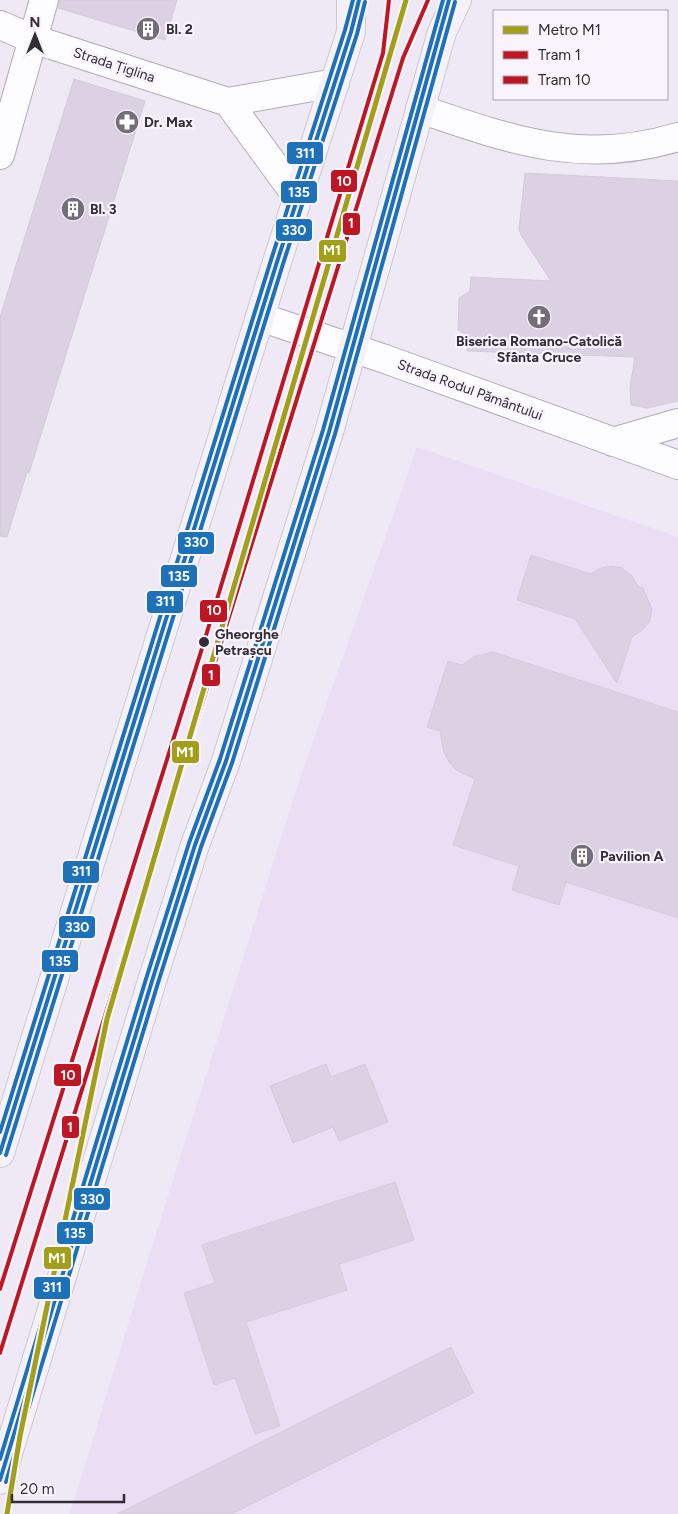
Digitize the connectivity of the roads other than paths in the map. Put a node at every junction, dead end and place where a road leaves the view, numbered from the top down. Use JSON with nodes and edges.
{"nodes":[{"id":1,"x":44,"y":0,"type":"edge"},
{"id":2,"x":351,"y":0,"type":"edge"},
{"id":3,"x":359,"y":0,"type":"edge"},
{"id":4,"x":449,"y":0,"type":"edge"},
{"id":5,"x":457,"y":0,"type":"edge"},
{"id":6,"x":0,"y":25,"type":"edge"},
{"id":7,"x":351,"y":32,"type":"junction"},
{"id":8,"x":442,"y":32,"type":"junction"},
{"id":9,"x":33,"y":38,"type":"junction"},
{"id":10,"x":334,"y":83,"type":"junction"},
{"id":11,"x":228,"y":102,"type":"junction"},
{"id":12,"x":420,"y":109,"type":"junction"},
{"id":13,"x":678,"y":136,"type":"edge"},
{"id":14,"x":0,"y":155,"type":"edge"},
{"id":15,"x":298,"y":198,"type":"junction"},
{"id":16,"x":260,"y":318,"type":"junction"},
{"id":17,"x":352,"y":348,"type":"junction"},
{"id":18,"x":678,"y":423,"type":"edge"},
{"id":19,"x":613,"y":442,"type":"junction"},
{"id":20,"x":678,"y":465,"type":"edge"},
{"id":21,"x":0,"y":1153,"type":"edge"},
{"id":22,"x":0,"y":1480,"type":"edge"}],
"edges":[{"from":1,"to":9,"type":"street"},
{"from":2,"to":7,"type":"main road"},
{"from":3,"to":7,"type":"main road"},
{"from":4,"to":8,"type":"main road"},
{"from":5,"to":8,"type":"main road"},
{"from":6,"to":9,"type":"street","name":"Strada Țiglina"},
{"from":7,"to":10,"type":"main road"},
{"from":8,"to":12,"type":"main road"},
{"from":9,"to":11,"type":"street","name":"Strada Țiglina"},
{"from":9,"to":14,"type":"street"},
{"from":10,"to":11,"type":"street"},
{"from":10,"to":15,"type":"main road"},
{"from":11,"to":15,"type":"street"},
{"from":12,"to":13,"type":"street"},
{"from":12,"to":17,"type":"main road"},
{"from":15,"to":16,"type":"main road"},
{"from":16,"to":17,"type":"street","name":"Strada Rodul Pământului"},
{"from":16,"to":21,"type":"main road"},
{"from":17,"to":19,"type":"street","name":"Strada Rodul Pământului"},
{"from":17,"to":22,"type":"main road"},
{"from":18,"to":19,"type":"street"},
{"from":19,"to":20,"type":"street","name":"Strada Rodul Pământului"}]}
